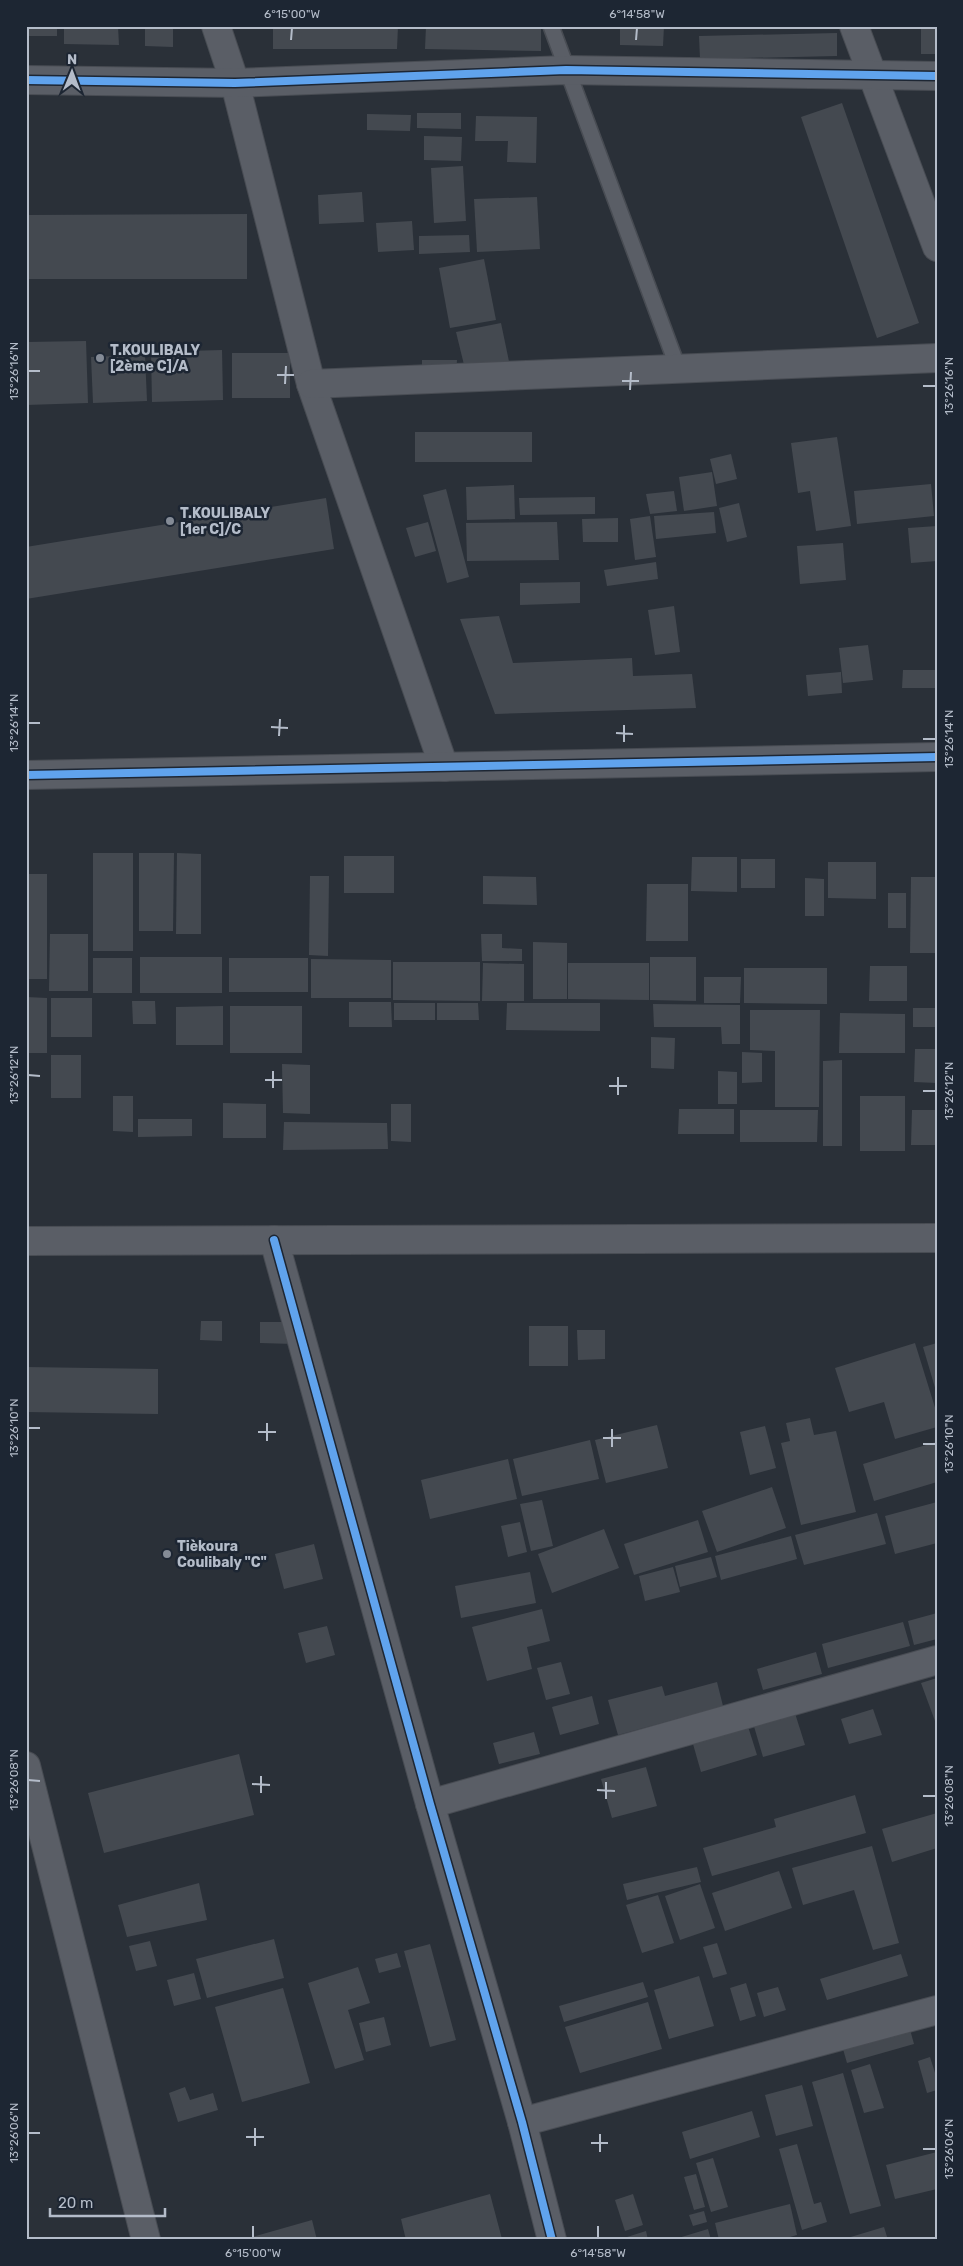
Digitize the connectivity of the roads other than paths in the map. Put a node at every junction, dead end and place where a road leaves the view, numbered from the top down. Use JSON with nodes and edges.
{"nodes":[{"id":1,"x":216,"y":26,"type":"edge"},
{"id":2,"x":551,"y":26,"type":"edge"},
{"id":3,"x":854,"y":26,"type":"edge"},
{"id":4,"x":566,"y":70,"type":"junction"},
{"id":5,"x":874,"y":76,"type":"junction"},
{"id":6,"x":937,"y":76,"type":"edge"},
{"id":7,"x":26,"y":80,"type":"edge"},
{"id":8,"x":235,"y":83,"type":"junction"},
{"id":9,"x":937,"y":246,"type":"edge"},
{"id":10,"x":937,"y":358,"type":"edge"},
{"id":11,"x":678,"y":368,"type":"junction"},
{"id":12,"x":311,"y":384,"type":"junction"},
{"id":13,"x":937,"y":757,"type":"edge"},
{"id":14,"x":444,"y":767,"type":"junction"},
{"id":15,"x":26,"y":775,"type":"edge"},
{"id":16,"x":937,"y":1238,"type":"edge"},
{"id":17,"x":274,"y":1240,"type":"junction"},
{"id":18,"x":26,"y":1241,"type":"edge"},
{"id":19,"x":937,"y":1660,"type":"edge"},
{"id":20,"x":26,"y":1766,"type":"edge"},
{"id":21,"x":430,"y":1804,"type":"junction"},
{"id":22,"x":937,"y":2010,"type":"edge"},
{"id":23,"x":522,"y":2122,"type":"junction"},
{"id":24,"x":146,"y":2240,"type":"edge"},
{"id":25,"x":552,"y":2240,"type":"edge"}],
"edges":[{"from":1,"to":8,"type":"street"},
{"from":2,"to":4,"type":"lane"},
{"from":3,"to":5,"type":"street"},
{"from":4,"to":5,"type":"street"},
{"from":4,"to":8,"type":"street"},
{"from":4,"to":11,"type":"lane"},
{"from":5,"to":6,"type":"street"},
{"from":5,"to":9,"type":"street"},
{"from":7,"to":8,"type":"street"},
{"from":8,"to":12,"type":"street"},
{"from":10,"to":11,"type":"street"},
{"from":11,"to":12,"type":"street"},
{"from":12,"to":14,"type":"street"},
{"from":13,"to":14,"type":"street"},
{"from":14,"to":15,"type":"street"},
{"from":16,"to":17,"type":"street"},
{"from":17,"to":18,"type":"street"},
{"from":17,"to":21,"type":"street"},
{"from":19,"to":21,"type":"street"},
{"from":20,"to":24,"type":"street"},
{"from":21,"to":23,"type":"street"},
{"from":22,"to":23,"type":"street"},
{"from":23,"to":25,"type":"street"}]}
